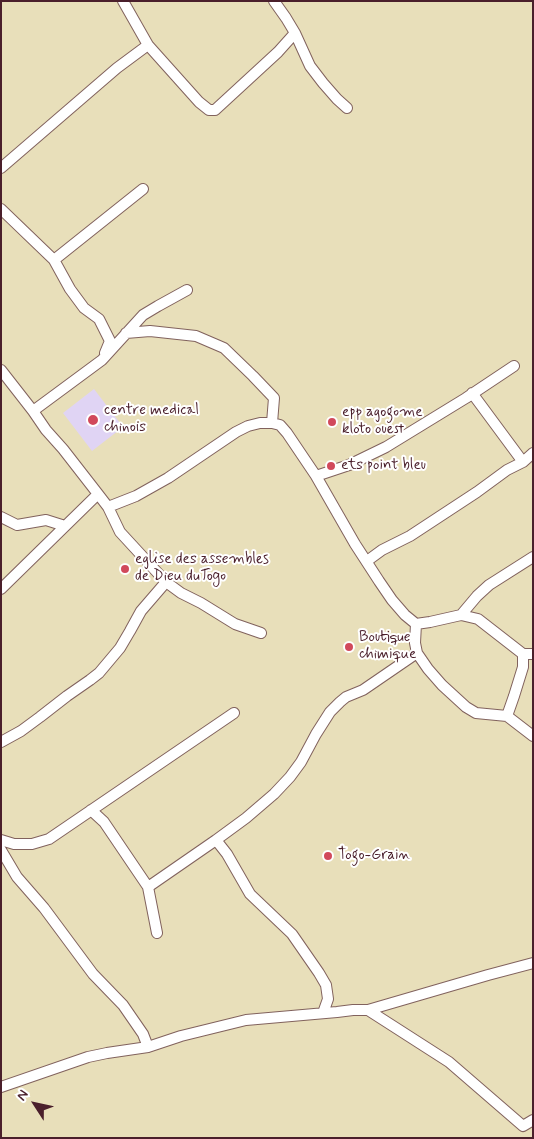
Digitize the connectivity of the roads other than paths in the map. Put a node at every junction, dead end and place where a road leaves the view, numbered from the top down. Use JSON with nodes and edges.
{"nodes":[{"id":1,"x":123,"y":1,"type":"edge"},
{"id":2,"x":274,"y":1,"type":"edge"},
{"id":3,"x":295,"y":33,"type":"junction"},
{"id":4,"x":148,"y":45,"type":"junction"},
{"id":5,"x":348,"y":108,"type":"dead end"},
{"id":6,"x":1,"y":168,"type":"edge"},
{"id":7,"x":143,"y":189,"type":"dead end"},
{"id":8,"x":1,"y":209,"type":"edge"},
{"id":9,"x":54,"y":260,"type":"junction"},
{"id":10,"x":187,"y":290,"type":"dead end"},
{"id":11,"x":126,"y":333,"type":"junction"},
{"id":12,"x":102,"y":360,"type":"junction"},
{"id":13,"x":514,"y":366,"type":"dead end"},
{"id":14,"x":1,"y":370,"type":"edge"},
{"id":15,"x":472,"y":393,"type":"junction"},
{"id":16,"x":33,"y":411,"type":"junction"},
{"id":17,"x":272,"y":423,"type":"junction"},
{"id":18,"x":533,"y":454,"type":"edge"},
{"id":19,"x":523,"y":462,"type":"junction"},
{"id":20,"x":316,"y":476,"type":"junction"},
{"id":21,"x":98,"y":494,"type":"junction"},
{"id":22,"x":108,"y":507,"type":"junction"},
{"id":23,"x":1,"y":517,"type":"edge"},
{"id":24,"x":66,"y":526,"type":"junction"},
{"id":25,"x":533,"y":557,"type":"edge"},
{"id":26,"x":367,"y":561,"type":"junction"},
{"id":27,"x":166,"y":582,"type":"junction"},
{"id":28,"x":1,"y":590,"type":"edge"},
{"id":29,"x":462,"y":615,"type":"junction"},
{"id":30,"x":416,"y":624,"type":"junction"},
{"id":31,"x":261,"y":633,"type":"dead end"},
{"id":32,"x":417,"y":653,"type":"junction"},
{"id":33,"x":528,"y":654,"type":"edge"},
{"id":34,"x":234,"y":713,"type":"dead end"},
{"id":35,"x":507,"y":716,"type":"junction"},
{"id":36,"x":533,"y":736,"type":"edge"},
{"id":37,"x":1,"y":742,"type":"edge"},
{"id":38,"x":91,"y":810,"type":"junction"},
{"id":39,"x":1,"y":840,"type":"edge"},
{"id":40,"x":216,"y":840,"type":"junction"},
{"id":41,"x":1,"y":850,"type":"edge"},
{"id":42,"x":148,"y":887,"type":"junction"},
{"id":43,"x":157,"y":933,"type":"dead end"},
{"id":44,"x":533,"y":963,"type":"edge"},
{"id":45,"x":368,"y":1010,"type":"junction"},
{"id":46,"x":323,"y":1013,"type":"junction"},
{"id":47,"x":148,"y":1046,"type":"junction"},
{"id":48,"x":1,"y":1087,"type":"edge"},
{"id":49,"x":533,"y":1120,"type":"edge"},
{"id":50,"x":523,"y":1126,"type":"junction"},
{"id":51,"x":533,"y":1133,"type":"edge"}],
"edges":[{"from":1,"to":4,"type":"street"},
{"from":2,"to":3,"type":"street"},
{"from":3,"to":4,"type":"street"},
{"from":3,"to":5,"type":"street"},
{"from":4,"to":6,"type":"street"},
{"from":7,"to":9,"type":"street"},
{"from":8,"to":9,"type":"street"},
{"from":9,"to":12,"type":"street"},
{"from":10,"to":11,"type":"street"},
{"from":11,"to":12,"type":"street"},
{"from":11,"to":17,"type":"street"},
{"from":12,"to":16,"type":"street"},
{"from":13,"to":15,"type":"street"},
{"from":14,"to":16,"type":"street"},
{"from":15,"to":19,"type":"street"},
{"from":15,"to":20,"type":"street"},
{"from":16,"to":21,"type":"street"},
{"from":17,"to":20,"type":"street"},
{"from":17,"to":22,"type":"street"},
{"from":18,"to":19,"type":"street"},
{"from":19,"to":26,"type":"street"},
{"from":20,"to":26,"type":"street"},
{"from":21,"to":22,"type":"street"},
{"from":21,"to":24,"type":"street"},
{"from":22,"to":27,"type":"street"},
{"from":23,"to":24,"type":"street"},
{"from":24,"to":28,"type":"street"},
{"from":25,"to":29,"type":"street"},
{"from":26,"to":30,"type":"street"},
{"from":27,"to":31,"type":"street"},
{"from":27,"to":37,"type":"street"},
{"from":29,"to":30,"type":"street"},
{"from":29,"to":33,"type":"street"},
{"from":30,"to":32,"type":"street"},
{"from":32,"to":35,"type":"street"},
{"from":32,"to":40,"type":"street"},
{"from":33,"to":35,"type":"street"},
{"from":34,"to":38,"type":"street"},
{"from":35,"to":36,"type":"street"},
{"from":38,"to":39,"type":"street"},
{"from":38,"to":42,"type":"street"},
{"from":40,"to":42,"type":"street"},
{"from":40,"to":46,"type":"street"},
{"from":41,"to":47,"type":"street"},
{"from":42,"to":43,"type":"street"},
{"from":44,"to":45,"type":"street"},
{"from":45,"to":46,"type":"street"},
{"from":45,"to":50,"type":"street"},
{"from":46,"to":47,"type":"street"},
{"from":47,"to":48,"type":"street"},
{"from":49,"to":50,"type":"street"},
{"from":50,"to":51,"type":"street"}]}
